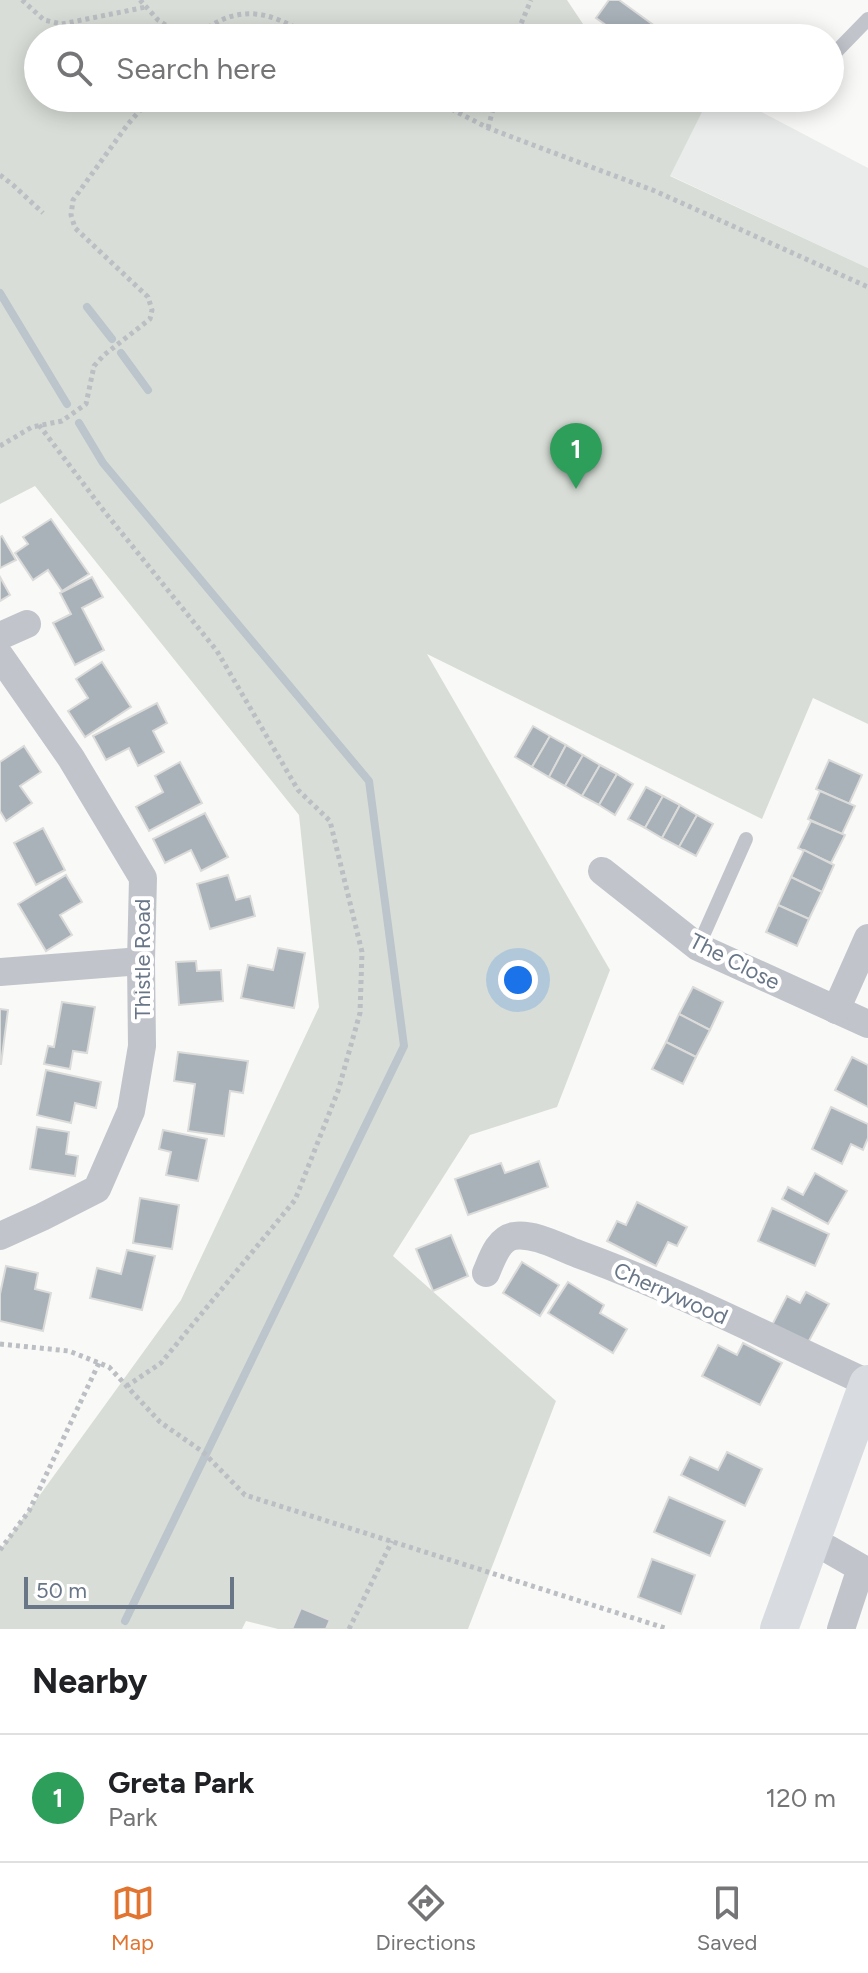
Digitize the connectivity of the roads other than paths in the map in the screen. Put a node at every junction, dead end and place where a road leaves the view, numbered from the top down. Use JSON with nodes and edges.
{"nodes":[{"id":1,"x":868,"y":19,"type":"edge"},
{"id":2,"x":844,"y":44,"type":"edge"},
{"id":3,"x":27,"y":624,"type":"dead end"},
{"id":4,"x":0,"y":636,"type":"edge"},
{"id":5,"x":0,"y":656,"type":"edge"},
{"id":6,"x":746,"y":839,"type":"dead end"},
{"id":7,"x":602,"y":871,"type":"dead end"},
{"id":8,"x":868,"y":938,"type":"edge"},
{"id":9,"x":698,"y":947,"type":"junction"},
{"id":10,"x":141,"y":961,"type":"junction"},
{"id":11,"x":0,"y":972,"type":"edge"},
{"id":12,"x":836,"y":1010,"type":"junction"},
{"id":13,"x":868,"y":1024,"type":"edge"},
{"id":14,"x":0,"y":1236,"type":"edge"},
{"id":15,"x":486,"y":1273,"type":"dead end"},
{"id":16,"x":868,"y":1384,"type":"edge"},
{"id":17,"x":810,"y":1543,"type":"junction"},
{"id":18,"x":779,"y":1629,"type":"edge"},
{"id":19,"x":841,"y":1629,"type":"edge"}],
"edges":[{"from":1,"to":2,"type":"lane"},
{"from":3,"to":4,"type":"street"},
{"from":5,"to":10,"type":"street","name":"Thistle Road"},
{"from":6,"to":9,"type":"lane"},
{"from":7,"to":9,"type":"street","name":"The Close"},
{"from":8,"to":12,"type":"street"},
{"from":9,"to":12,"type":"street","name":"The Close"},
{"from":10,"to":11,"type":"street"},
{"from":10,"to":14,"type":"street","name":"Thistle Road"},
{"from":12,"to":13,"type":"street","name":"The Close"},
{"from":15,"to":16,"type":"street","name":"Cherrywood"},
{"from":16,"to":17,"type":"main road"},
{"from":17,"to":18,"type":"main road"},
{"from":17,"to":19,"type":"street"}]}
